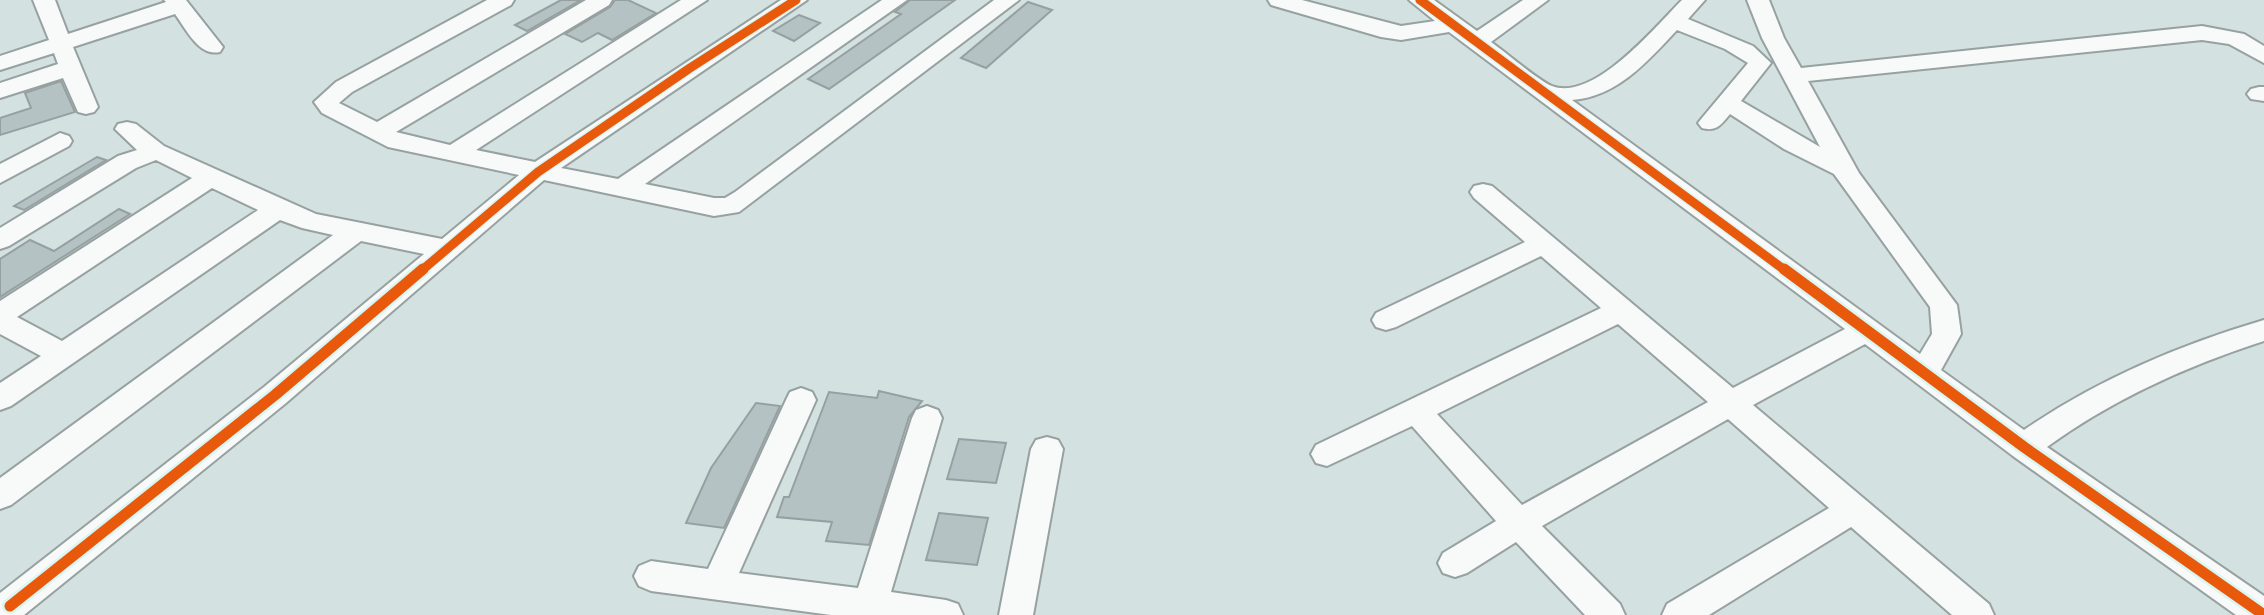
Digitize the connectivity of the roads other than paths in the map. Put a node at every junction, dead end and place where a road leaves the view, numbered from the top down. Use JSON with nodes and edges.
{"nodes":[{"id":1,"x":44,"y":0,"type":"edge"},
{"id":2,"x":503,"y":0,"type":"edge"},
{"id":3,"x":601,"y":0,"type":"edge"},
{"id":4,"x":696,"y":0,"type":"edge"},
{"id":5,"x":796,"y":0,"type":"edge"},
{"id":6,"x":896,"y":0,"type":"edge"},
{"id":7,"x":1009,"y":0,"type":"edge"},
{"id":8,"x":1279,"y":0,"type":"edge"},
{"id":9,"x":1420,"y":0,"type":"edge"},
{"id":10,"x":1537,"y":0,"type":"edge"},
{"id":11,"x":1694,"y":0,"type":"edge"},
{"id":12,"x":1758,"y":0,"type":"edge"},
{"id":13,"x":177,"y":3,"type":"edge"},
{"id":14,"x":1672,"y":21,"type":"junction"},
{"id":15,"x":1454,"y":25,"type":"junction"},
{"id":16,"x":1477,"y":41,"type":"junction"},
{"id":17,"x":62,"y":43,"type":"junction"},
{"id":18,"x":212,"y":47,"type":"dead end"},
{"id":19,"x":2259,"y":49,"type":"edge"},
{"id":20,"x":0,"y":62,"type":"edge"},
{"id":21,"x":72,"y":67,"type":"junction"},
{"id":22,"x":1793,"y":76,"type":"junction"},
{"id":23,"x":0,"y":91,"type":"edge"},
{"id":24,"x":1548,"y":94,"type":"junction"},
{"id":25,"x":1728,"y":103,"type":"junction"},
{"id":26,"x":86,"y":107,"type":"dead end"},
{"id":27,"x":1710,"y":123,"type":"dead end"},
{"id":28,"x":127,"y":129,"type":"dead end"},
{"id":29,"x":376,"y":133,"type":"junction"},
{"id":30,"x":60,"y":141,"type":"dead end"},
{"id":31,"x":155,"y":152,"type":"junction"},
{"id":32,"x":453,"y":155,"type":"junction"},
{"id":33,"x":1843,"y":168,"type":"junction"},
{"id":34,"x":538,"y":172,"type":"junction"},
{"id":35,"x":0,"y":176,"type":"edge"},
{"id":36,"x":211,"y":177,"type":"junction"},
{"id":37,"x":621,"y":189,"type":"junction"},
{"id":38,"x":1483,"y":192,"type":"dead end"},
{"id":39,"x":278,"y":209,"type":"junction"},
{"id":40,"x":355,"y":232,"type":"junction"},
{"id":41,"x":0,"y":240,"type":"edge"},
{"id":42,"x":1544,"y":244,"type":"junction"},
{"id":43,"x":447,"y":249,"type":"junction"},
{"id":44,"x":1622,"y":310,"type":"junction"},
{"id":45,"x":0,"y":315,"type":"edge"},
{"id":46,"x":1386,"y":320,"type":"dead end"},
{"id":47,"x":0,"y":321,"type":"edge"},
{"id":48,"x":1868,"y":330,"type":"junction"},
{"id":49,"x":2264,"y":330,"type":"edge"},
{"id":50,"x":64,"y":355,"type":"junction"},
{"id":51,"x":1922,"y":373,"type":"junction"},
{"id":52,"x":0,"y":398,"type":"edge"},
{"id":53,"x":801,"y":400,"type":"dead end"},
{"id":54,"x":1730,"y":402,"type":"junction"},
{"id":55,"x":1416,"y":411,"type":"junction"},
{"id":56,"x":927,"y":418,"type":"dead end"},
{"id":57,"x":2024,"y":447,"type":"junction"},
{"id":58,"x":1047,"y":449,"type":"dead end"},
{"id":59,"x":1327,"y":454,"type":"dead end"},
{"id":60,"x":0,"y":496,"type":"edge"},
{"id":61,"x":1854,"y":509,"type":"junction"},
{"id":62,"x":1518,"y":523,"type":"junction"},
{"id":63,"x":1455,"y":562,"type":"dead end"},
{"id":64,"x":651,"y":576,"type":"dead end"},
{"id":65,"x":717,"y":585,"type":"junction"},
{"id":66,"x":10,"y":606,"type":"dead end"},
{"id":67,"x":869,"y":611,"type":"edge"},
{"id":68,"x":946,"y":615,"type":"edge"},
{"id":69,"x":1016,"y":615,"type":"edge"},
{"id":70,"x":1608,"y":615,"type":"edge"},
{"id":71,"x":1679,"y":615,"type":"edge"},
{"id":72,"x":1977,"y":615,"type":"edge"},
{"id":73,"x":2264,"y":615,"type":"edge"}],
"edges":[{"from":1,"to":17,"type":"street"},
{"from":2,"to":29,"type":"street"},
{"from":3,"to":29,"type":"street"},
{"from":4,"to":32,"type":"street"},
{"from":5,"to":34,"type":"street"},
{"from":6,"to":37,"type":"street"},
{"from":7,"to":37,"type":"street"},
{"from":8,"to":15,"type":"street"},
{"from":9,"to":15,"type":"street"},
{"from":10,"to":16,"type":"street"},
{"from":11,"to":14,"type":"street"},
{"from":12,"to":22,"type":"street"},
{"from":13,"to":17,"type":"street"},
{"from":13,"to":18,"type":"street"},
{"from":14,"to":24,"type":"street"},
{"from":14,"to":25,"type":"street"},
{"from":15,"to":16,"type":"street"},
{"from":16,"to":24,"type":"street"},
{"from":17,"to":20,"type":"street"},
{"from":17,"to":21,"type":"street"},
{"from":19,"to":22,"type":"street"},
{"from":21,"to":23,"type":"street"},
{"from":21,"to":26,"type":"street"},
{"from":22,"to":33,"type":"street"},
{"from":24,"to":48,"type":"street"},
{"from":25,"to":27,"type":"street"},
{"from":25,"to":33,"type":"street"},
{"from":28,"to":31,"type":"street"},
{"from":29,"to":32,"type":"street"},
{"from":30,"to":35,"type":"street"},
{"from":31,"to":36,"type":"street"},
{"from":31,"to":41,"type":"street"},
{"from":32,"to":34,"type":"street"},
{"from":33,"to":51,"type":"street"},
{"from":34,"to":37,"type":"street"},
{"from":34,"to":43,"type":"street"},
{"from":36,"to":39,"type":"street"},
{"from":36,"to":45,"type":"street"},
{"from":38,"to":42,"type":"street"},
{"from":39,"to":40,"type":"street"},
{"from":39,"to":50,"type":"street"},
{"from":40,"to":43,"type":"street"},
{"from":40,"to":60,"type":"street"},
{"from":42,"to":44,"type":"street"},
{"from":42,"to":46,"type":"street"},
{"from":43,"to":66,"type":"street"},
{"from":44,"to":54,"type":"street"},
{"from":44,"to":55,"type":"street"},
{"from":47,"to":50,"type":"street"},
{"from":48,"to":51,"type":"street"},
{"from":48,"to":54,"type":"street"},
{"from":49,"to":57,"type":"street"},
{"from":50,"to":52,"type":"street"},
{"from":51,"to":57,"type":"street"},
{"from":53,"to":65,"type":"street"},
{"from":54,"to":61,"type":"street"},
{"from":54,"to":62,"type":"street"},
{"from":55,"to":59,"type":"street"},
{"from":55,"to":62,"type":"street"},
{"from":56,"to":67,"type":"street"},
{"from":57,"to":73,"type":"street"},
{"from":58,"to":69,"type":"street"},
{"from":61,"to":71,"type":"street"},
{"from":61,"to":72,"type":"street"},
{"from":62,"to":63,"type":"street"},
{"from":62,"to":70,"type":"street"},
{"from":64,"to":65,"type":"street"},
{"from":65,"to":67,"type":"street"},
{"from":67,"to":68,"type":"street"}]}
